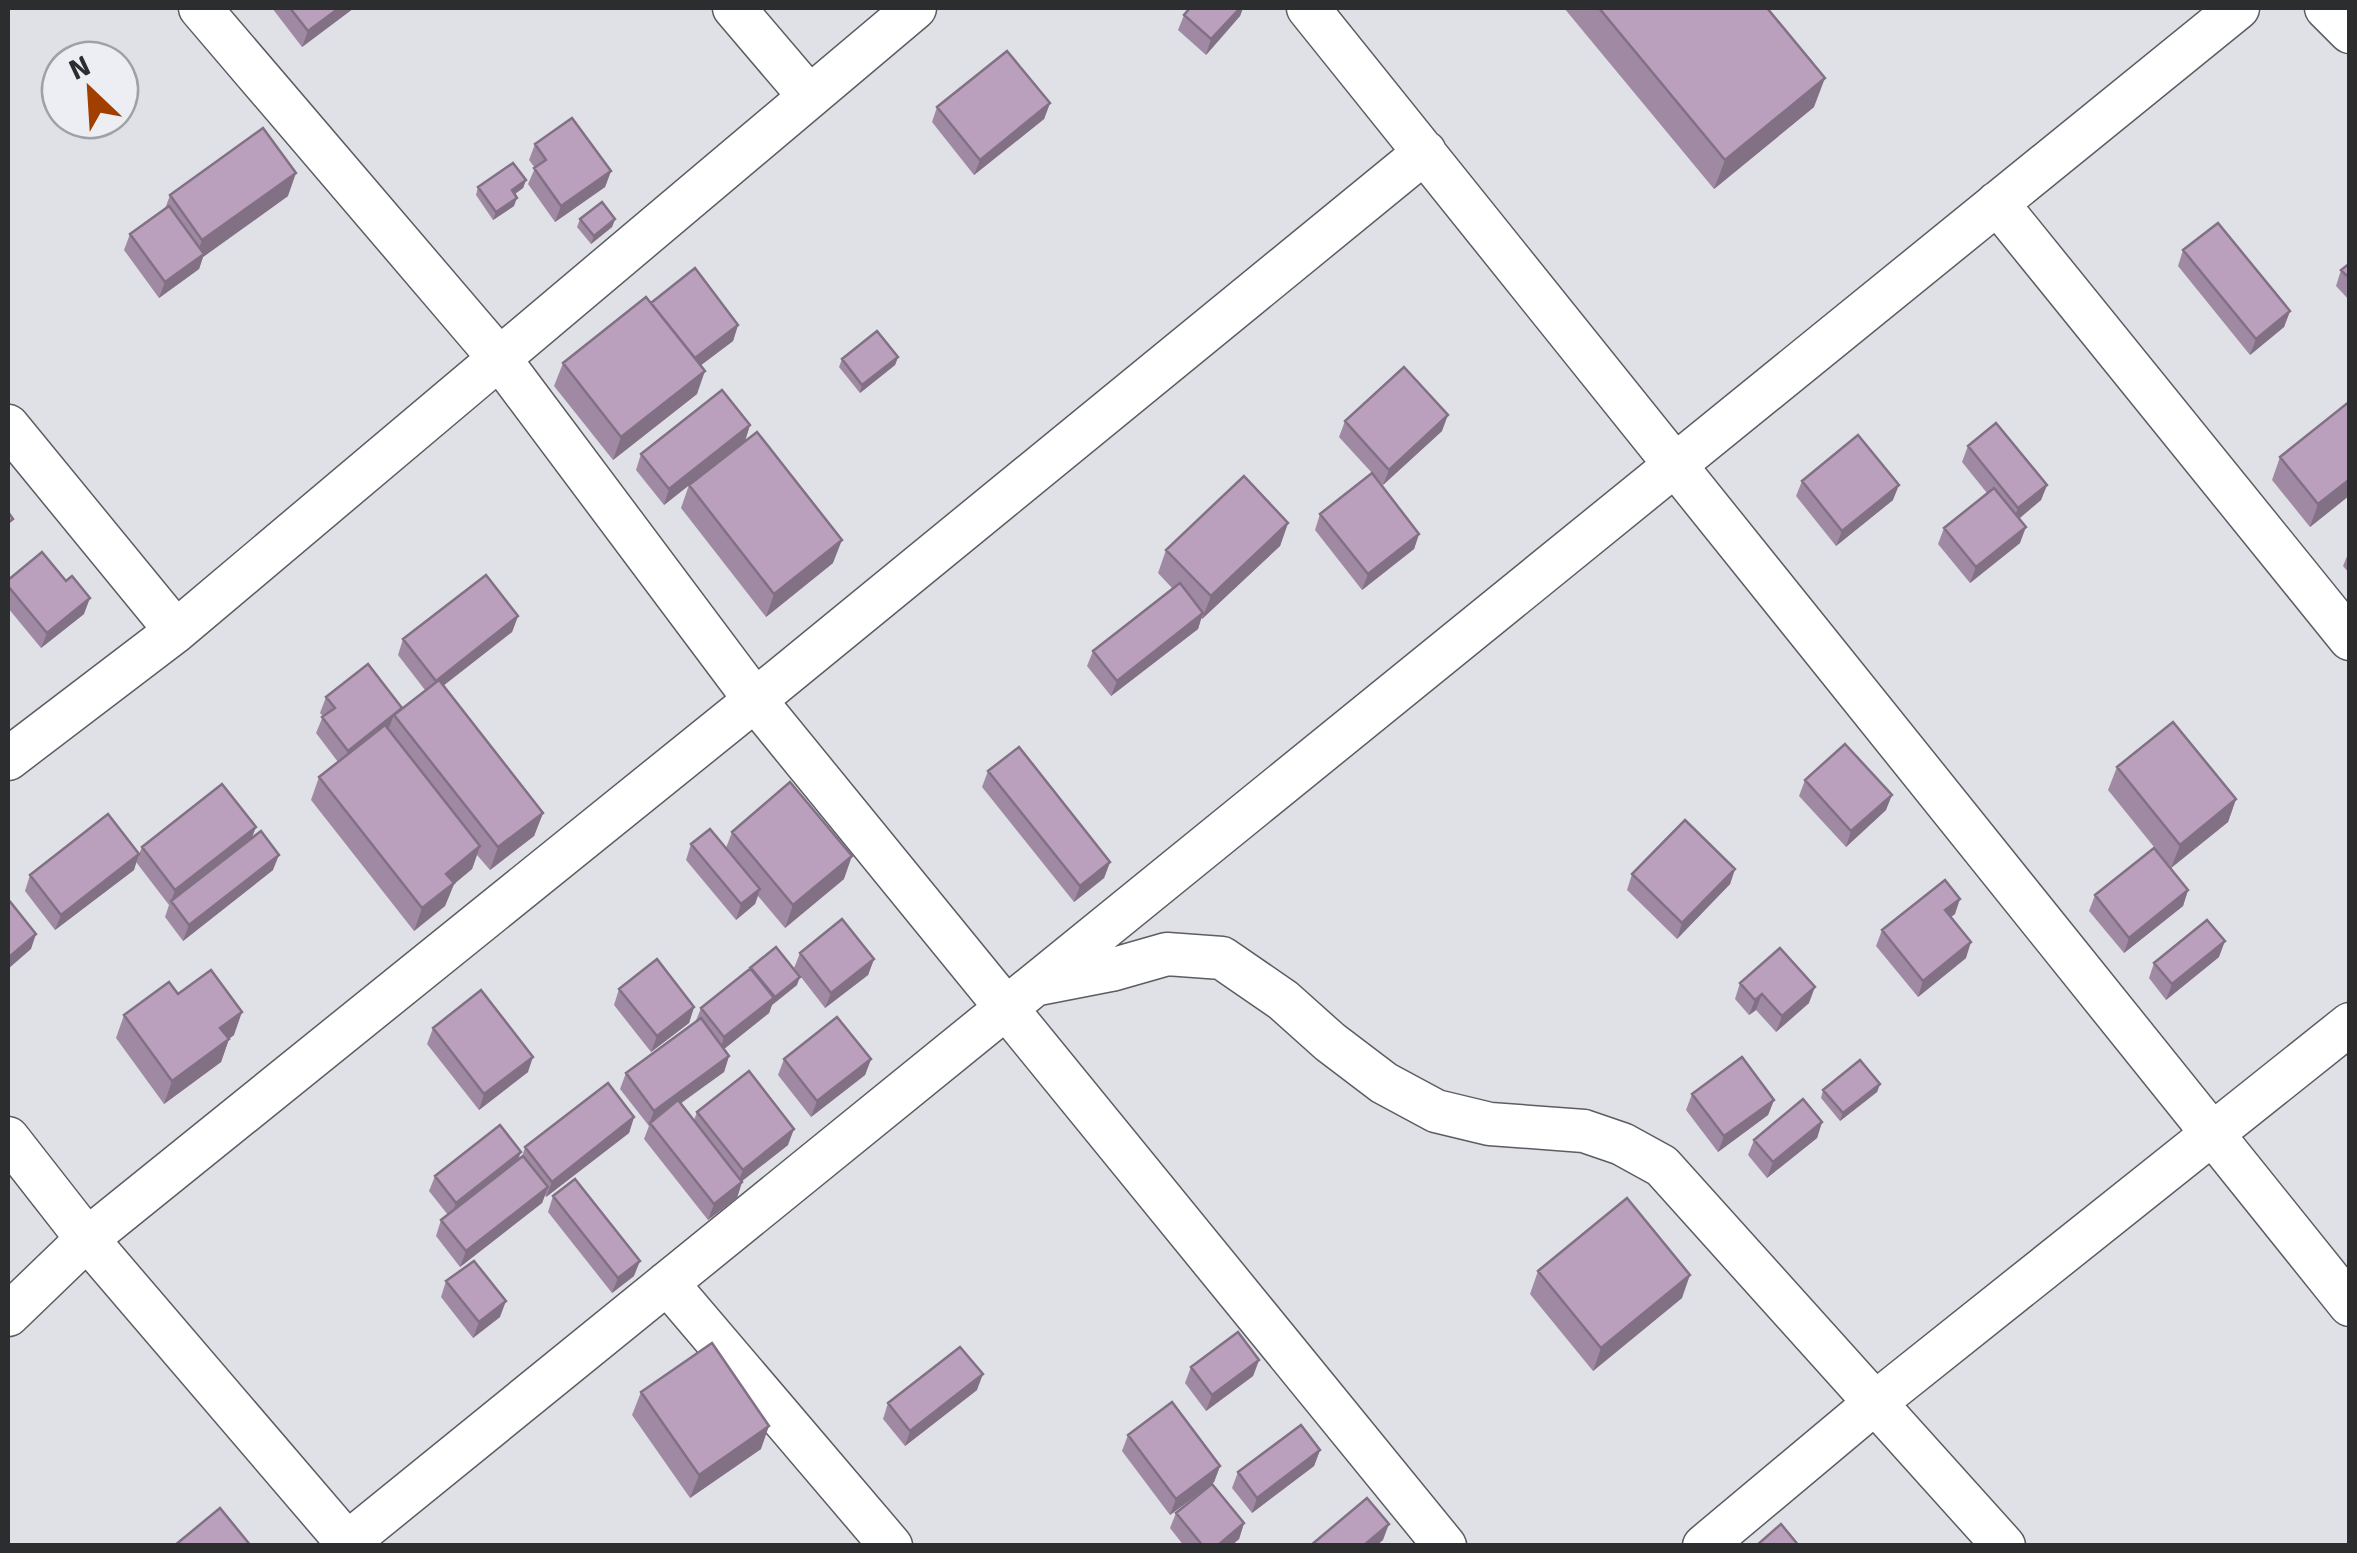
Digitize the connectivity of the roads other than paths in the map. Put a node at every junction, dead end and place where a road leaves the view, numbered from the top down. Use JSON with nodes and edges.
{"nodes":[{"id":1,"x":200,"y":8,"type":"edge"},
{"id":2,"x":734,"y":8,"type":"edge"},
{"id":3,"x":915,"y":8,"type":"edge"},
{"id":4,"x":1308,"y":8,"type":"edge"},
{"id":5,"x":2238,"y":8,"type":"edge"},
{"id":6,"x":2326,"y":8,"type":"edge"},
{"id":7,"x":2350,"y":32,"type":"edge"},
{"id":8,"x":809,"y":96,"type":"junction"},
{"id":9,"x":1425,"y":152,"type":"junction"},
{"id":10,"x":1998,"y":203,"type":"junction"},
{"id":11,"x":499,"y":358,"type":"junction"},
{"id":12,"x":8,"y":426,"type":"edge"},
{"id":13,"x":1675,"y":465,"type":"junction"},
{"id":14,"x":176,"y":631,"type":"junction"},
{"id":15,"x":2350,"y":639,"type":"edge"},
{"id":16,"x":755,"y":700,"type":"junction"},
{"id":17,"x":8,"y":760,"type":"edge"},
{"id":18,"x":1020,"y":997,"type":"junction"},
{"id":19,"x":2350,"y":1024,"type":"edge"},
{"id":20,"x":2211,"y":1135,"type":"junction"},
{"id":21,"x":8,"y":1138,"type":"edge"},
{"id":22,"x":87,"y":1239,"type":"junction"},
{"id":23,"x":667,"y":1284,"type":"junction"},
{"id":24,"x":2350,"y":1305,"type":"edge"},
{"id":25,"x":8,"y":1315,"type":"edge"},
{"id":26,"x":1876,"y":1402,"type":"junction"},
{"id":27,"x":348,"y":1544,"type":"edge"},
{"id":28,"x":891,"y":1546,"type":"edge"},
{"id":29,"x":1445,"y":1546,"type":"edge"},
{"id":30,"x":1704,"y":1546,"type":"edge"},
{"id":31,"x":2004,"y":1546,"type":"edge"}],
"edges":[{"from":1,"to":11,"type":"street"},
{"from":2,"to":8,"type":"street"},
{"from":3,"to":8,"type":"street"},
{"from":4,"to":9,"type":"street"},
{"from":5,"to":10,"type":"street"},
{"from":6,"to":7,"type":"street"},
{"from":8,"to":11,"type":"street"},
{"from":9,"to":13,"type":"street"},
{"from":9,"to":16,"type":"street"},
{"from":10,"to":13,"type":"street"},
{"from":10,"to":15,"type":"street"},
{"from":11,"to":14,"type":"street"},
{"from":11,"to":16,"type":"street"},
{"from":12,"to":14,"type":"street"},
{"from":13,"to":18,"type":"street"},
{"from":13,"to":20,"type":"street"},
{"from":14,"to":17,"type":"street"},
{"from":16,"to":18,"type":"street"},
{"from":16,"to":22,"type":"street"},
{"from":18,"to":23,"type":"street"},
{"from":18,"to":26,"type":"street"},
{"from":18,"to":29,"type":"street"},
{"from":19,"to":20,"type":"street"},
{"from":20,"to":24,"type":"street"},
{"from":20,"to":26,"type":"street"},
{"from":21,"to":22,"type":"street"},
{"from":22,"to":25,"type":"street"},
{"from":22,"to":27,"type":"street"},
{"from":23,"to":27,"type":"street"},
{"from":23,"to":28,"type":"street"},
{"from":26,"to":30,"type":"street"},
{"from":26,"to":31,"type":"street"}]}
